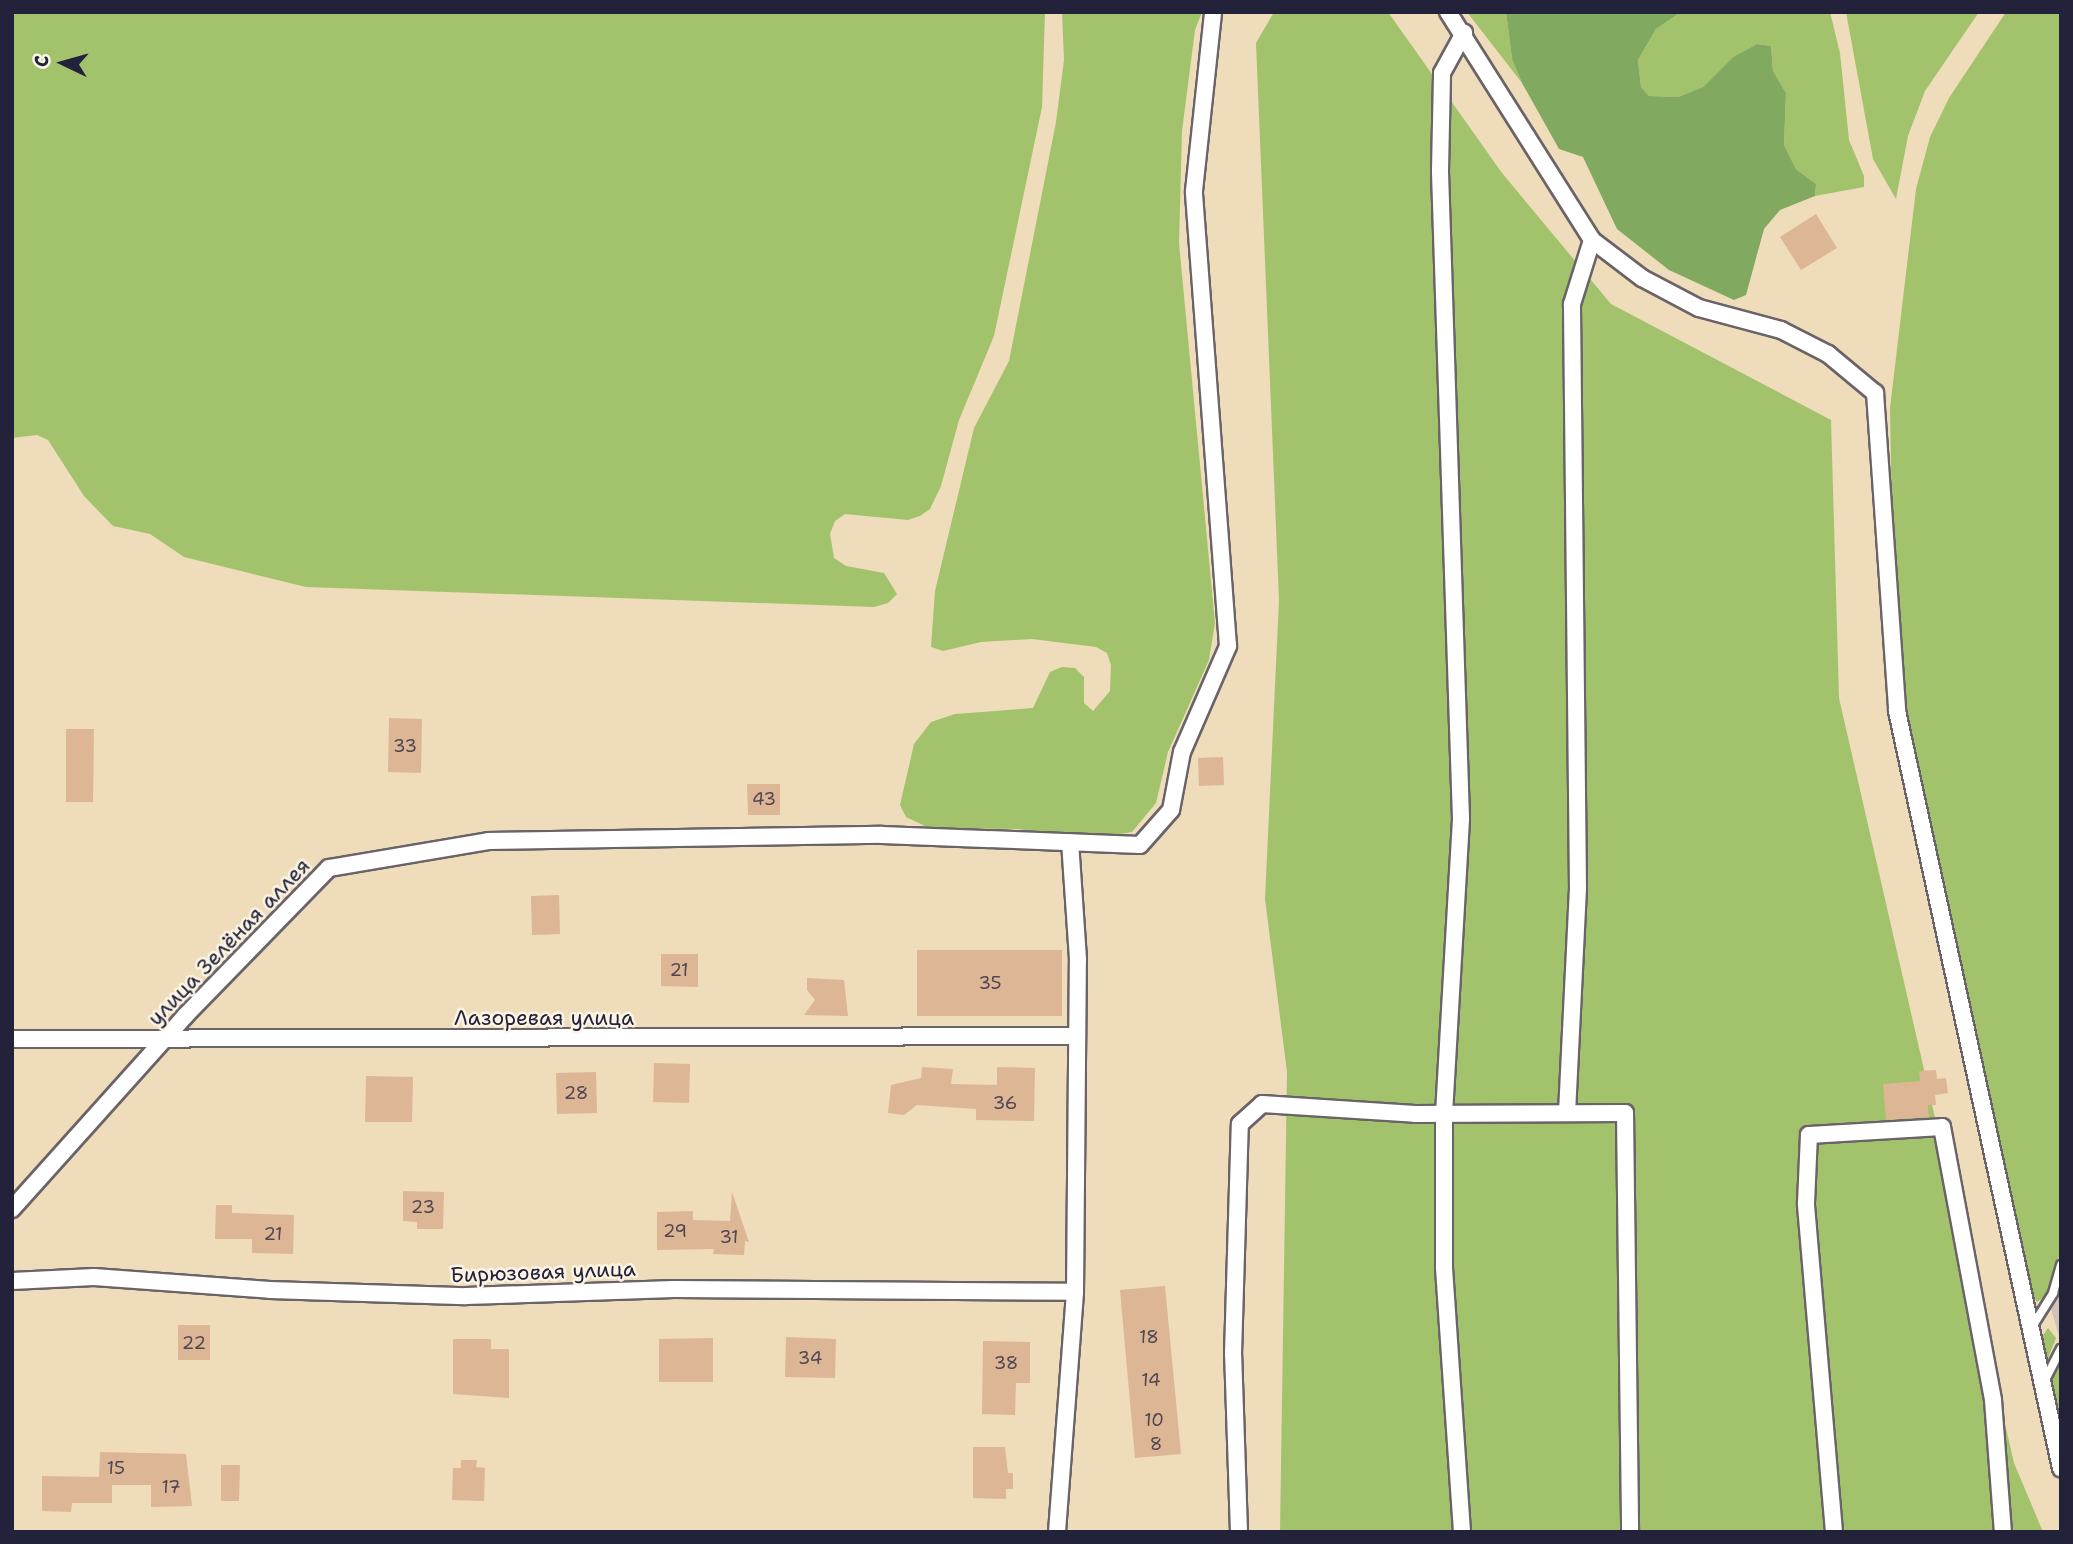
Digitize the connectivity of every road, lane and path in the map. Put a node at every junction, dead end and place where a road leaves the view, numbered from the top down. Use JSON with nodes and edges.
{"nodes":[{"id":1,"x":1213,"y":12,"type":"edge"},
{"id":2,"x":1448,"y":12,"type":"edge"},
{"id":3,"x":1464,"y":33,"type":"junction"},
{"id":4,"x":1592,"y":240,"type":"junction"},
{"id":5,"x":1070,"y":842,"type":"junction"},
{"id":6,"x":1077,"y":1036,"type":"junction"},
{"id":7,"x":12,"y":1039,"type":"edge"},
{"id":8,"x":163,"y":1041,"type":"junction"},
{"id":9,"x":1567,"y":1113,"type":"junction"},
{"id":10,"x":1444,"y":1114,"type":"junction"},
{"id":11,"x":12,"y":1209,"type":"edge"},
{"id":12,"x":2061,"y":1265,"type":"edge"},
{"id":13,"x":12,"y":1281,"type":"edge"},
{"id":14,"x":1075,"y":1292,"type":"junction"},
{"id":15,"x":2029,"y":1333,"type":"junction"},
{"id":16,"x":2061,"y":1349,"type":"edge"},
{"id":17,"x":2041,"y":1390,"type":"junction"},
{"id":18,"x":2061,"y":1468,"type":"edge"},
{"id":19,"x":1057,"y":1532,"type":"edge"},
{"id":20,"x":1239,"y":1532,"type":"edge"},
{"id":21,"x":1462,"y":1532,"type":"edge"},
{"id":22,"x":1630,"y":1532,"type":"edge"},
{"id":23,"x":1834,"y":1532,"type":"edge"},
{"id":24,"x":2003,"y":1532,"type":"edge"}],
"edges":[{"from":1,"to":5,"type":"street","name":"улица Зелёная аллея"},
{"from":2,"to":3,"type":"street"},
{"from":3,"to":4,"type":"street"},
{"from":3,"to":10,"type":"street"},
{"from":4,"to":9,"type":"street"},
{"from":4,"to":15,"type":"street"},
{"from":5,"to":6,"type":"street"},
{"from":5,"to":8,"type":"street","name":"улица Зелёная аллея"},
{"from":6,"to":8,"type":"street","name":"Лазоревая улица"},
{"from":6,"to":14,"type":"street"},
{"from":7,"to":8,"type":"street","name":"Лазоревая улица"},
{"from":8,"to":11,"type":"street","name":"улица Зелёная аллея"},
{"from":9,"to":10,"type":"street"},
{"from":9,"to":22,"type":"street"},
{"from":10,"to":20,"type":"street"},
{"from":10,"to":21,"type":"street"},
{"from":12,"to":15,"type":"lane"},
{"from":13,"to":14,"type":"street","name":"Бирюзовая улица"},
{"from":14,"to":19,"type":"street"},
{"from":15,"to":17,"type":"street"},
{"from":16,"to":17,"type":"lane"},
{"from":17,"to":18,"type":"street"},
{"from":23,"to":24,"type":"street"}]}
